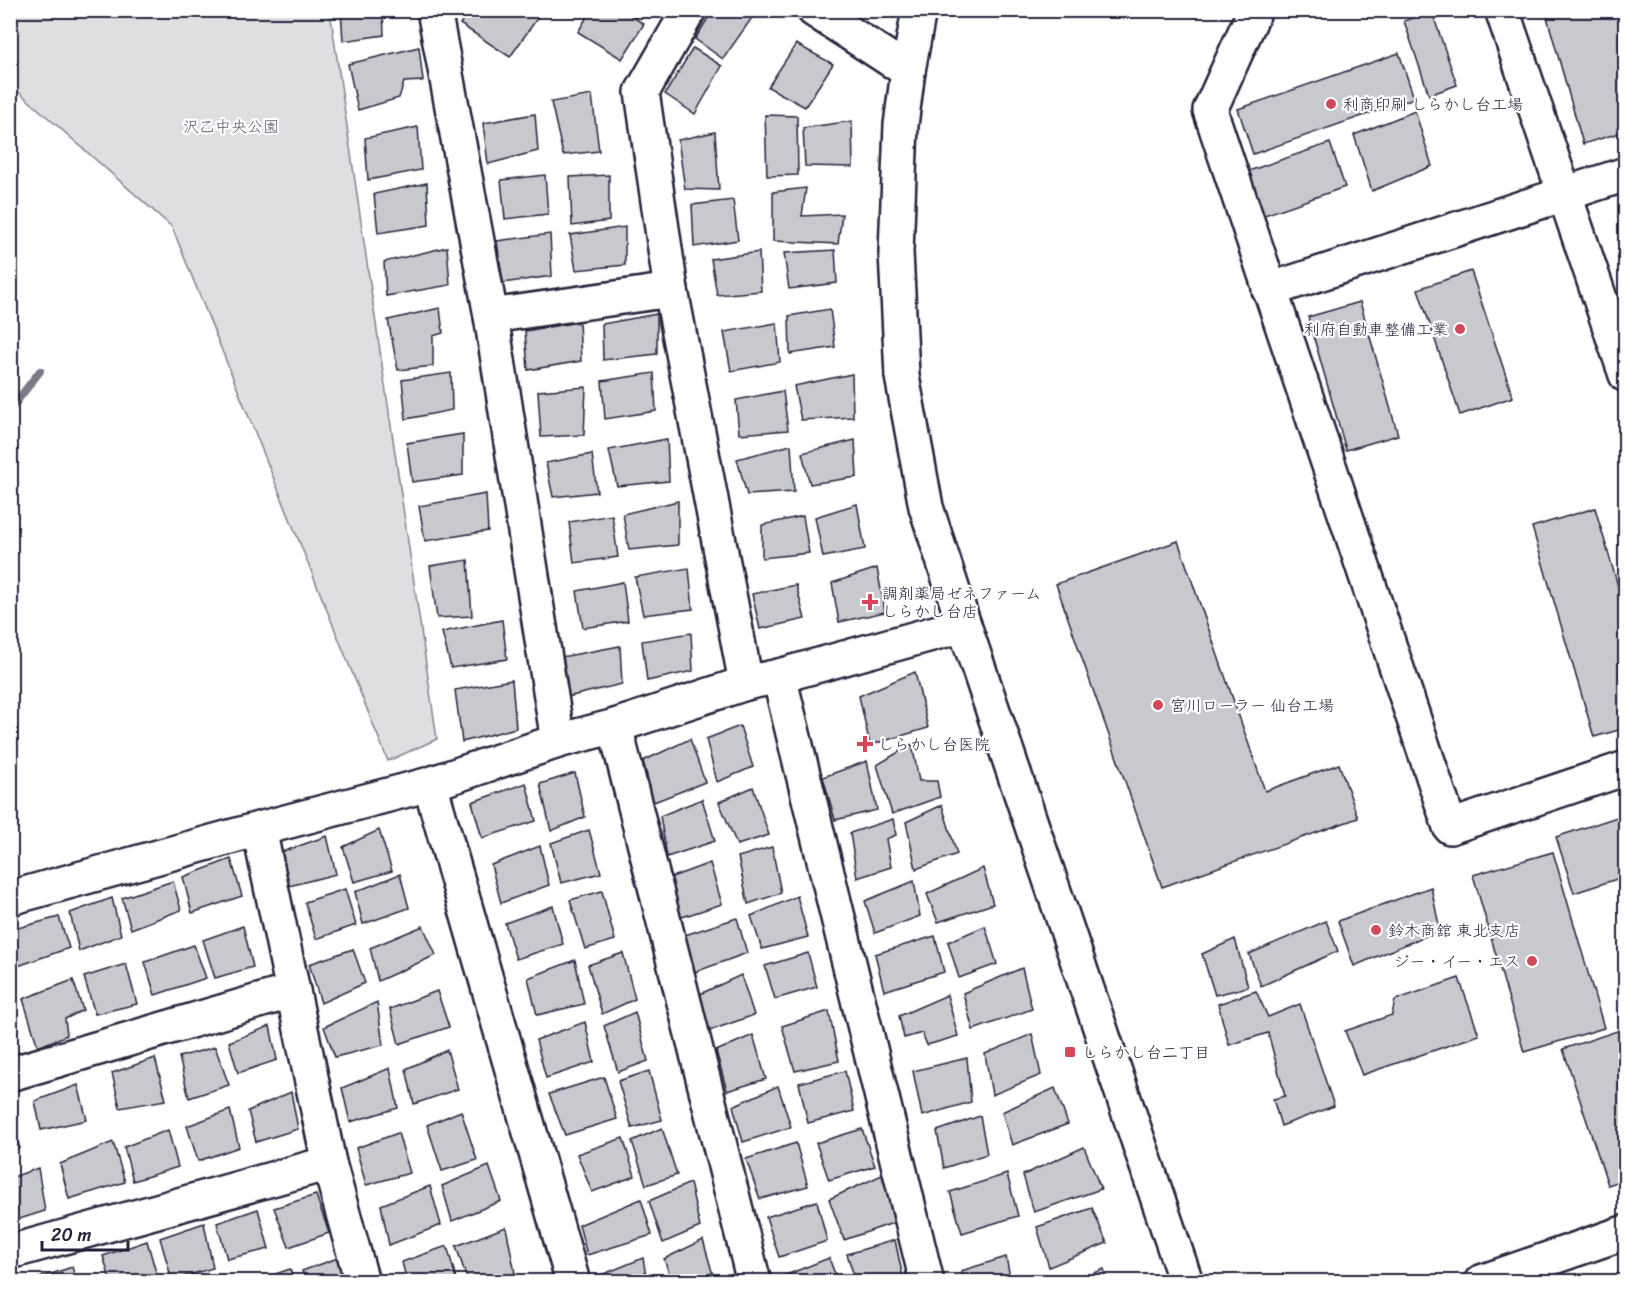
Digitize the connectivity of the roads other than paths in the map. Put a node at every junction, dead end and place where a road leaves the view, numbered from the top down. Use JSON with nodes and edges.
{"nodes":[{"id":1,"x":434,"y":10,"type":"edge"},
{"id":2,"x":689,"y":10,"type":"edge"},
{"id":3,"x":814,"y":10,"type":"edge"},
{"id":4,"x":919,"y":10,"type":"edge"},
{"id":5,"x":1255,"y":10,"type":"edge"},
{"id":6,"x":1502,"y":10,"type":"edge"},
{"id":7,"x":908,"y":71,"type":"junction"},
{"id":8,"x":1626,"y":174,"type":"edge"},
{"id":9,"x":1565,"y":195,"type":"junction"},
{"id":10,"x":671,"y":290,"type":"junction"},
{"id":11,"x":1269,"y":290,"type":"junction"},
{"id":12,"x":491,"y":316,"type":"junction"},
{"id":13,"x":1626,"y":375,"type":"edge"},
{"id":14,"x":964,"y":625,"type":"junction"},
{"id":15,"x":779,"y":676,"type":"junction"},
{"id":16,"x":746,"y":683,"type":"junction"},
{"id":17,"x":615,"y":726,"type":"junction"},
{"id":18,"x":558,"y":741,"type":"junction"},
{"id":19,"x":1626,"y":768,"type":"edge"},
{"id":20,"x":430,"y":784,"type":"junction"},
{"id":21,"x":259,"y":829,"type":"junction"},
{"id":22,"x":10,"y":898,"type":"edge"},
{"id":23,"x":293,"y":991,"type":"junction"},
{"id":24,"x":10,"y":1074,"type":"edge"},
{"id":25,"x":329,"y":1163,"type":"junction"},
{"id":26,"x":1626,"y":1232,"type":"edge"},
{"id":27,"x":10,"y":1252,"type":"edge"},
{"id":28,"x":362,"y":1281,"type":"edge"},
{"id":29,"x":573,"y":1281,"type":"edge"},
{"id":30,"x":754,"y":1281,"type":"edge"},
{"id":31,"x":927,"y":1281,"type":"edge"},
{"id":32,"x":1186,"y":1281,"type":"edge"},
{"id":33,"x":1481,"y":1281,"type":"edge"}],
"edges":[{"from":1,"to":12,"type":"street"},
{"from":2,"to":10,"type":"street"},
{"from":3,"to":7,"type":"street"},
{"from":4,"to":7,"type":"street"},
{"from":5,"to":11,"type":"street"},
{"from":6,"to":9,"type":"street"},
{"from":7,"to":14,"type":"street"},
{"from":8,"to":9,"type":"street"},
{"from":9,"to":11,"type":"street"},
{"from":9,"to":13,"type":"street"},
{"from":10,"to":12,"type":"street"},
{"from":10,"to":16,"type":"street"},
{"from":11,"to":19,"type":"street"},
{"from":12,"to":18,"type":"street"},
{"from":14,"to":15,"type":"street"},
{"from":14,"to":32,"type":"street"},
{"from":15,"to":16,"type":"street"},
{"from":15,"to":31,"type":"street"},
{"from":16,"to":17,"type":"street"},
{"from":17,"to":18,"type":"street"},
{"from":17,"to":30,"type":"street"},
{"from":18,"to":20,"type":"street"},
{"from":20,"to":21,"type":"street"},
{"from":20,"to":29,"type":"street"},
{"from":21,"to":22,"type":"street"},
{"from":21,"to":23,"type":"street"},
{"from":23,"to":24,"type":"street"},
{"from":23,"to":25,"type":"street"},
{"from":25,"to":27,"type":"street"},
{"from":25,"to":28,"type":"street"},
{"from":26,"to":33,"type":"street"}]}
